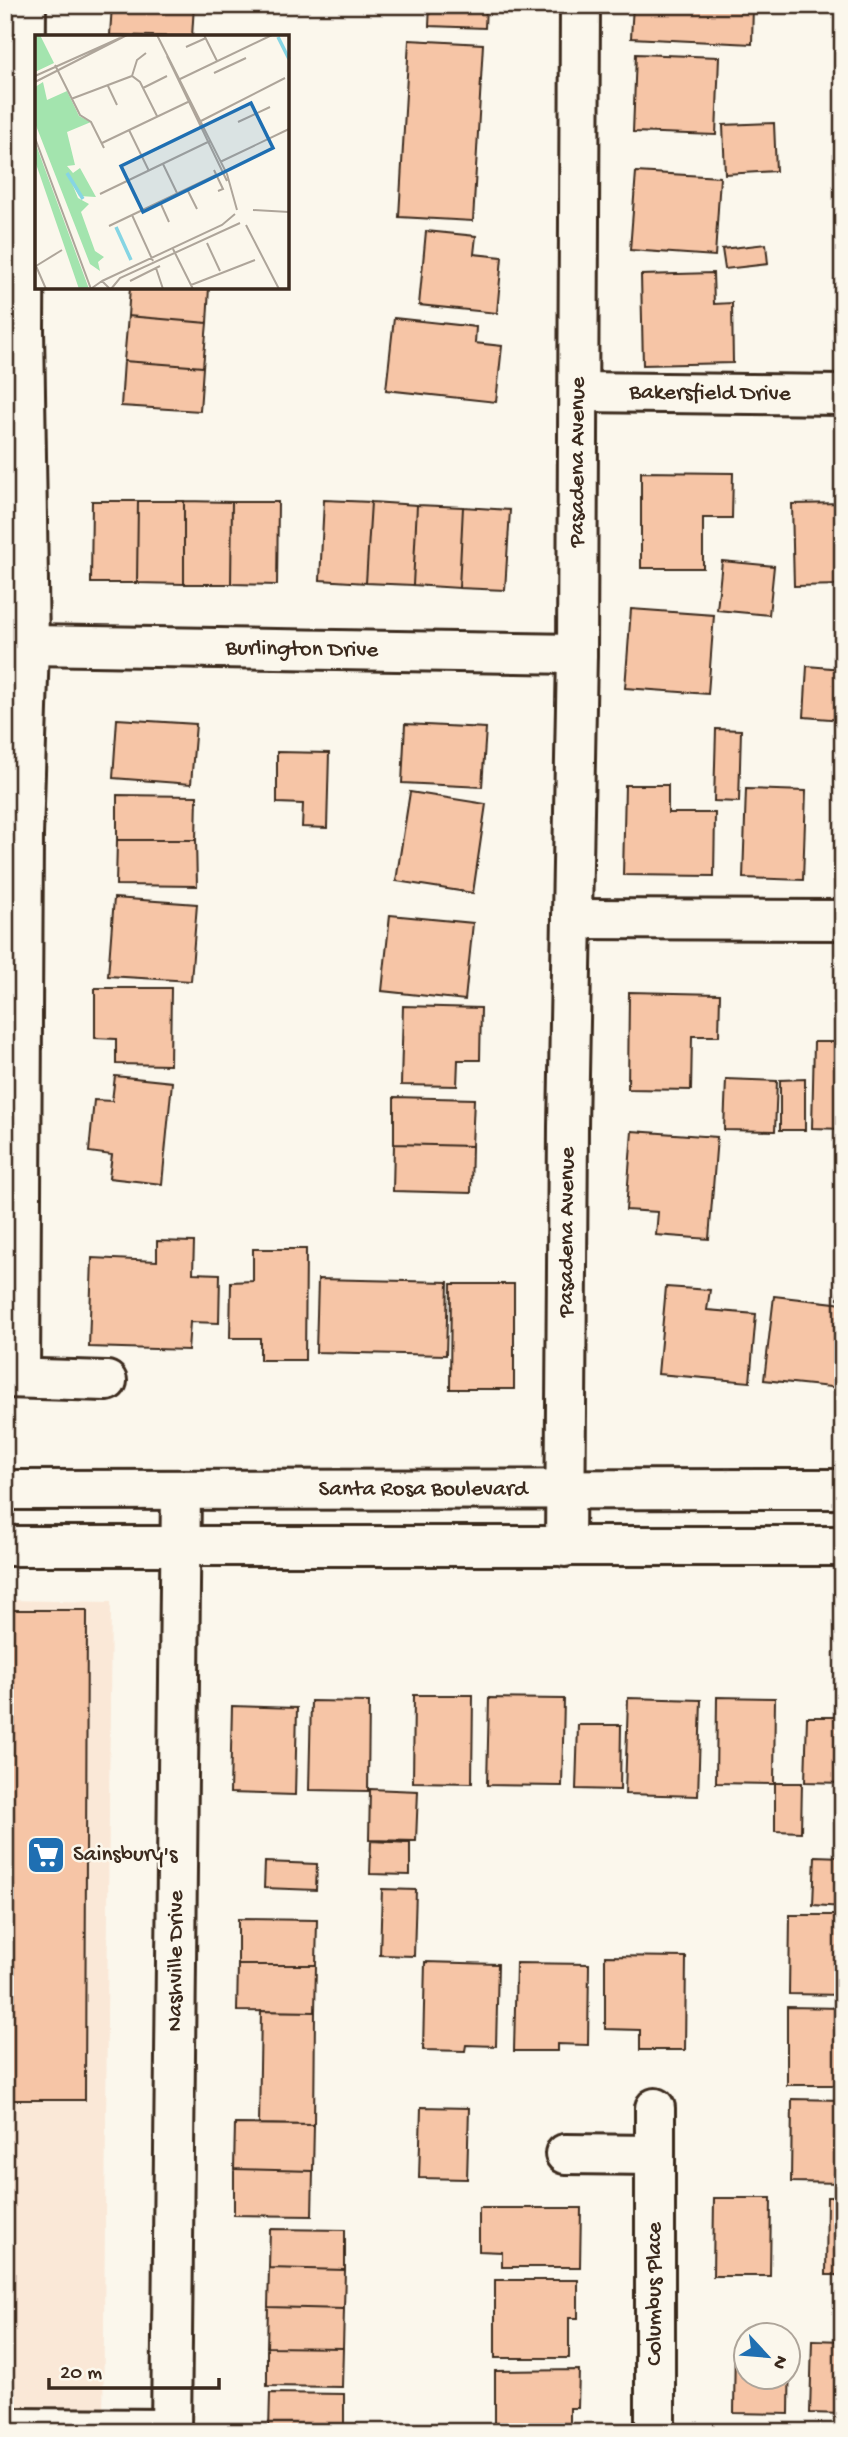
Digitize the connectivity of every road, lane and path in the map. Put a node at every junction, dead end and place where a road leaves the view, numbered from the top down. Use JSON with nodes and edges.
{"nodes":[{"id":1,"x":26,"y":5,"type":"edge"},
{"id":2,"x":580,"y":5,"type":"edge"},
{"id":3,"x":15,"y":329,"type":"edge"},
{"id":4,"x":579,"y":392,"type":"junction"},
{"id":5,"x":843,"y":395,"type":"edge"},
{"id":6,"x":29,"y":645,"type":"junction"},
{"id":7,"x":577,"y":654,"type":"junction"},
{"id":8,"x":14,"y":836,"type":"edge"},
{"id":9,"x":572,"y":919,"type":"junction"},
{"id":10,"x":843,"y":920,"type":"edge"},
{"id":11,"x":13,"y":1378,"type":"edge"},
{"id":12,"x":107,"y":1381,"type":"dead end"},
{"id":13,"x":843,"y":1489,"type":"edge"},
{"id":14,"x":5,"y":1490,"type":"edge"},
{"id":15,"x":181,"y":1491,"type":"junction"},
{"id":16,"x":568,"y":1492,"type":"junction"},
{"id":17,"x":5,"y":1546,"type":"edge"},
{"id":18,"x":181,"y":1546,"type":"junction"},
{"id":19,"x":843,"y":1546,"type":"edge"},
{"id":20,"x":565,"y":1547,"type":"junction"},
{"id":21,"x":655,"y":2108,"type":"dead end"},
{"id":22,"x":565,"y":2154,"type":"dead end"},
{"id":23,"x":655,"y":2155,"type":"junction"},
{"id":24,"x":5,"y":2428,"type":"edge"},
{"id":25,"x":171,"y":2430,"type":"edge"},
{"id":26,"x":654,"y":2432,"type":"edge"}],
"edges":[{"from":1,"to":3,"type":"street"},
{"from":2,"to":4,"type":"street","name":"Pasadena Avenue"},
{"from":3,"to":6,"type":"street"},
{"from":4,"to":5,"type":"street","name":"Bakersfield Drive"},
{"from":4,"to":7,"type":"street","name":"Pasadena Avenue"},
{"from":6,"to":7,"type":"street","name":"Burlington Drive"},
{"from":6,"to":8,"type":"street"},
{"from":7,"to":9,"type":"street","name":"Pasadena Avenue"},
{"from":8,"to":11,"type":"street"},
{"from":9,"to":10,"type":"street"},
{"from":9,"to":16,"type":"street","name":"Pasadena Avenue"},
{"from":11,"to":12,"type":"street"},
{"from":13,"to":16,"type":"street","name":"Santa Rosa Boulevard"},
{"from":14,"to":15,"type":"street","name":"Santa Rosa Boulevard"},
{"from":15,"to":16,"type":"street","name":"Santa Rosa Boulevard"},
{"from":15,"to":18,"type":"street","name":"Nashville Drive"},
{"from":16,"to":20,"type":"street","name":"Pasadena Avenue"},
{"from":17,"to":18,"type":"street"},
{"from":18,"to":20,"type":"street"},
{"from":18,"to":25,"type":"street","name":"Nashville Drive"},
{"from":19,"to":20,"type":"street"},
{"from":21,"to":23,"type":"street","name":"Columbus Place"},
{"from":22,"to":23,"type":"street"},
{"from":23,"to":26,"type":"street","name":"Columbus Place"},
{"from":24,"to":25,"type":"street"}]}
